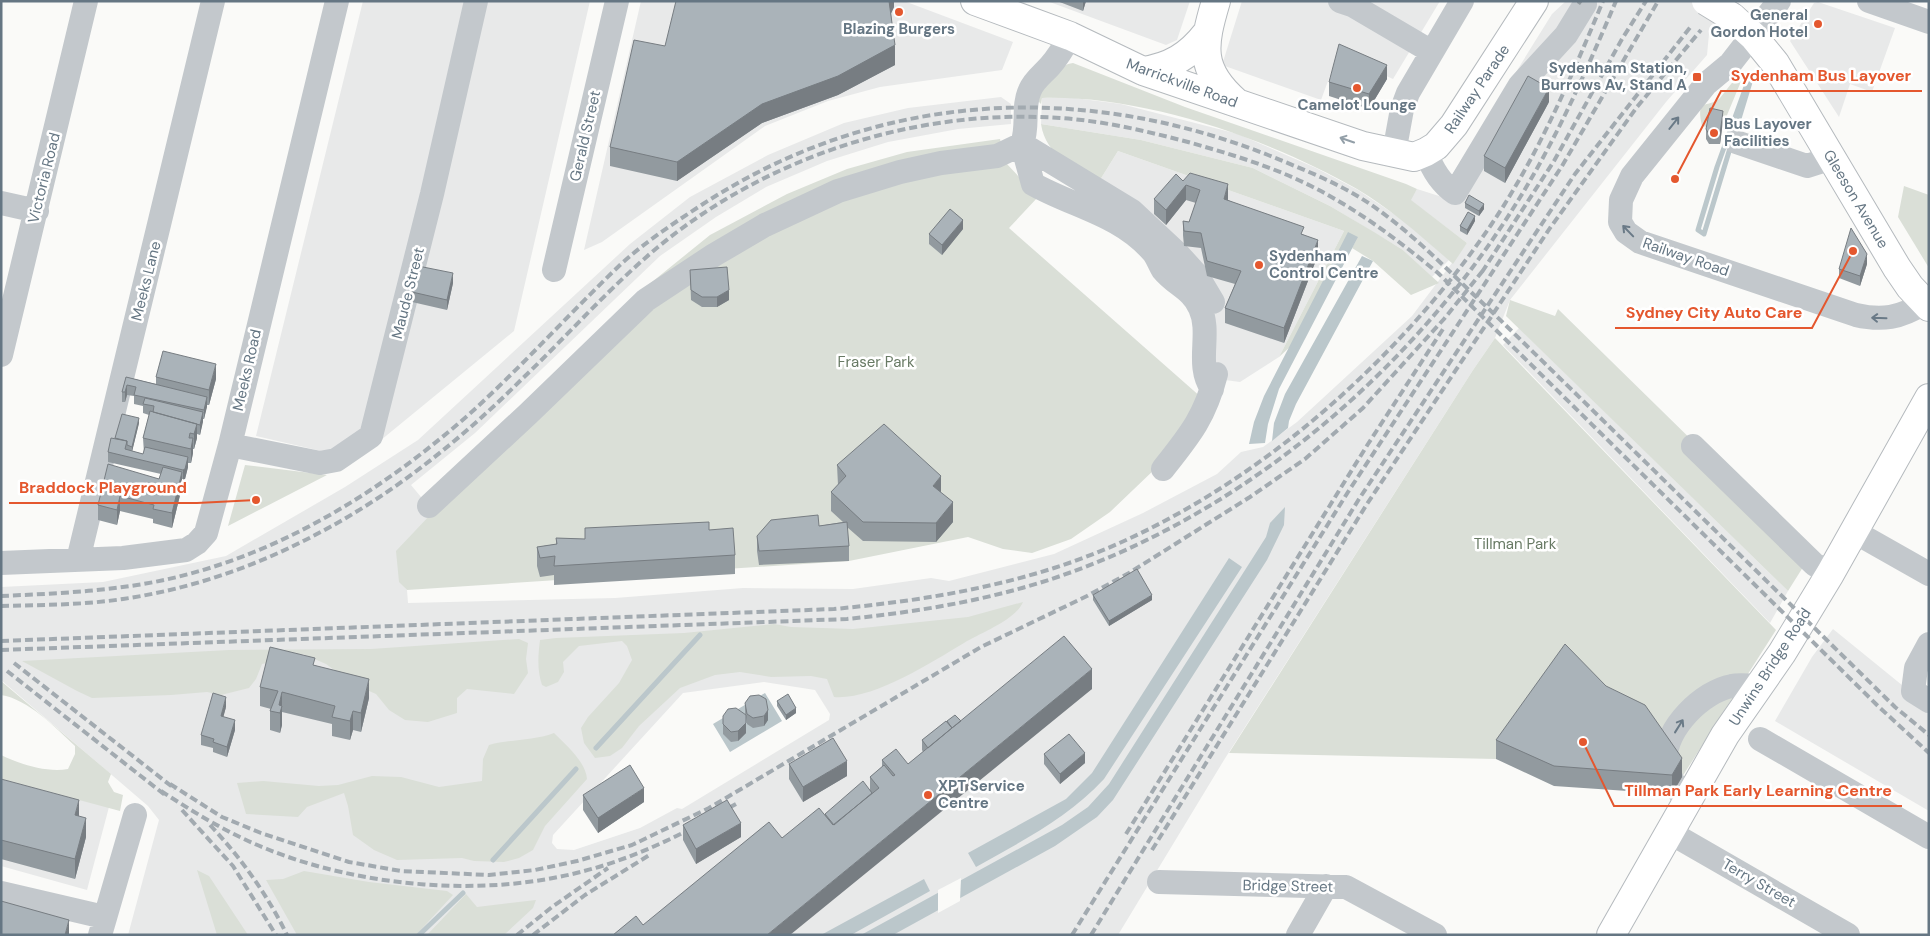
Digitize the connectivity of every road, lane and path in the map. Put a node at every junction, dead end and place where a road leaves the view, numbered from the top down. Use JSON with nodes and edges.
{"nodes":[{"id":1,"x":86,"y":1,"type":"edge"},
{"id":2,"x":213,"y":1,"type":"edge"},
{"id":3,"x":337,"y":1,"type":"edge"},
{"id":4,"x":476,"y":1,"type":"edge"},
{"id":5,"x":616,"y":1,"type":"edge"},
{"id":6,"x":975,"y":1,"type":"edge"},
{"id":7,"x":1216,"y":1,"type":"edge"},
{"id":8,"x":1462,"y":1,"type":"edge"},
{"id":9,"x":1534,"y":1,"type":"edge"},
{"id":10,"x":1706,"y":1,"type":"edge"},
{"id":11,"x":1779,"y":1,"type":"edge"},
{"id":12,"x":1869,"y":1,"type":"edge"},
{"id":13,"x":1348,"y":3,"type":"edge"},
{"id":14,"x":1585,"y":4,"type":"dead end"},
{"id":15,"x":1929,"y":22,"type":"edge"},
{"id":16,"x":1206,"y":34,"type":"junction"},
{"id":17,"x":1070,"y":36,"type":"junction"},
{"id":18,"x":1753,"y":36,"type":"junction"},
{"id":19,"x":1432,"y":52,"type":"junction"},
{"id":20,"x":1143,"y":71,"type":"junction"},
{"id":21,"x":1237,"y":103,"type":"junction"},
{"id":22,"x":1736,"y":142,"type":"dead end"},
{"id":23,"x":1022,"y":144,"type":"junction"},
{"id":24,"x":1426,"y":152,"type":"junction"},
{"id":25,"x":1394,"y":153,"type":"junction"},
{"id":26,"x":1832,"y":158,"type":"junction"},
{"id":27,"x":1,"y":203,"type":"edge"},
{"id":28,"x":37,"y":211,"type":"junction"},
{"id":29,"x":554,"y":270,"type":"dead end"},
{"id":30,"x":1926,"y":305,"type":"edge"},
{"id":31,"x":1,"y":355,"type":"edge"},
{"id":32,"x":1929,"y":398,"type":"edge"},
{"id":33,"x":230,"y":445,"type":"junction"},
{"id":34,"x":1694,"y":446,"type":"dead end"},
{"id":35,"x":1163,"y":469,"type":"dead end"},
{"id":36,"x":429,"y":506,"type":"dead end"},
{"id":37,"x":1853,"y":531,"type":"junction"},
{"id":38,"x":78,"y":560,"type":"junction"},
{"id":39,"x":1,"y":563,"type":"edge"},
{"id":40,"x":1830,"y":574,"type":"junction"},
{"id":41,"x":1929,"y":574,"type":"edge"},
{"id":42,"x":1929,"y":644,"type":"edge"},
{"id":43,"x":1759,"y":686,"type":"junction"},
{"id":44,"x":1929,"y":701,"type":"edge"},
{"id":45,"x":1760,"y":739,"type":"dead end"},
{"id":46,"x":1686,"y":802,"type":"junction"},
{"id":47,"x":135,"y":816,"type":"dead end"},
{"id":48,"x":1669,"y":832,"type":"junction"},
{"id":49,"x":1929,"y":836,"type":"edge"},
{"id":50,"x":1160,"y":882,"type":"dead end"},
{"id":51,"x":1326,"y":886,"type":"junction"},
{"id":52,"x":1,"y":892,"type":"edge"},
{"id":53,"x":102,"y":926,"type":"edge"},
{"id":54,"x":1298,"y":935,"type":"edge"},
{"id":55,"x":1435,"y":935,"type":"edge"},
{"id":56,"x":1610,"y":935,"type":"edge"},
{"id":57,"x":1848,"y":935,"type":"edge"}],
"edges":[{"from":1,"to":28,"type":"street","name":"Victoria Road"},
{"from":2,"to":38,"type":"street","name":"Meeks Lane"},
{"from":3,"to":33,"type":"street","name":"Meeks Road"},
{"from":4,"to":33,"type":"street","name":"Maude Street"},
{"from":5,"to":29,"type":"street","name":"Gerald Street"},
{"from":6,"to":17,"type":"main road","name":"Marrickville Road"},
{"from":7,"to":16,"type":"main road"},
{"from":8,"to":19,"type":"street"},
{"from":9,"to":24,"type":"main road","name":"Railway Parade"},
{"from":10,"to":18,"type":"main road","name":"Gleeson Avenue","bridge":true},
{"from":11,"to":18,"type":"street","name":"Railway Road"},
{"from":12,"to":15,"type":"street"},
{"from":13,"to":19,"type":"street"},
{"from":14,"to":24,"type":"street"},
{"from":16,"to":20,"type":"main road"},
{"from":16,"to":21,"type":"main road"},
{"from":17,"to":20,"type":"main road","name":"Marrickville Road"},
{"from":17,"to":23,"type":"street"},
{"from":18,"to":26,"type":"main road","name":"Gleeson Avenue"},
{"from":30,"to":18,"type":"street","name":"Railway Road","one_way":true},
{"from":19,"to":25,"type":"street"},
{"from":20,"to":21,"type":"main road","name":"Marrickville Road"},
{"from":25,"to":21,"type":"main road","name":"Marrickville Road","one_way":true},
{"from":22,"to":26,"type":"street"},
{"from":23,"to":35,"type":"street"},
{"from":23,"to":36,"type":"street"},
{"from":24,"to":25,"type":"main road"},
{"from":26,"to":30,"type":"main road","name":"Gleeson Avenue"},
{"from":27,"to":28,"type":"street"},
{"from":28,"to":31,"type":"street","name":"Victoria Road"},
{"from":32,"to":37,"type":"main road","name":"Unwins Bridge Road"},
{"from":33,"to":38,"type":"street","name":"Meeks Road"},
{"from":34,"to":40,"type":"street"},
{"from":37,"to":40,"type":"main road","name":"Unwins Bridge Road"},
{"from":37,"to":41,"type":"street"},
{"from":38,"to":39,"type":"street","name":"Meeks Road"},
{"from":40,"to":43,"type":"main road","name":"Unwins Bridge Road"},
{"from":42,"to":44,"type":"street"},
{"from":43,"to":46,"type":"main road","name":"Unwins Bridge Road"},
{"from":46,"to":43,"type":"street","one_way":true},
{"from":45,"to":49,"type":"street"},
{"from":46,"to":48,"type":"main road","name":"Unwins Bridge Road"},
{"from":47,"to":53,"type":"street"},
{"from":48,"to":56,"type":"main road","name":"Unwins Bridge Road"},
{"from":48,"to":57,"type":"street","name":"Terry Street"},
{"from":50,"to":51,"type":"street","name":"Bridge Street"},
{"from":51,"to":54,"type":"street"},
{"from":51,"to":55,"type":"street","name":"Bridge Street"},
{"from":52,"to":53,"type":"street"}]}
